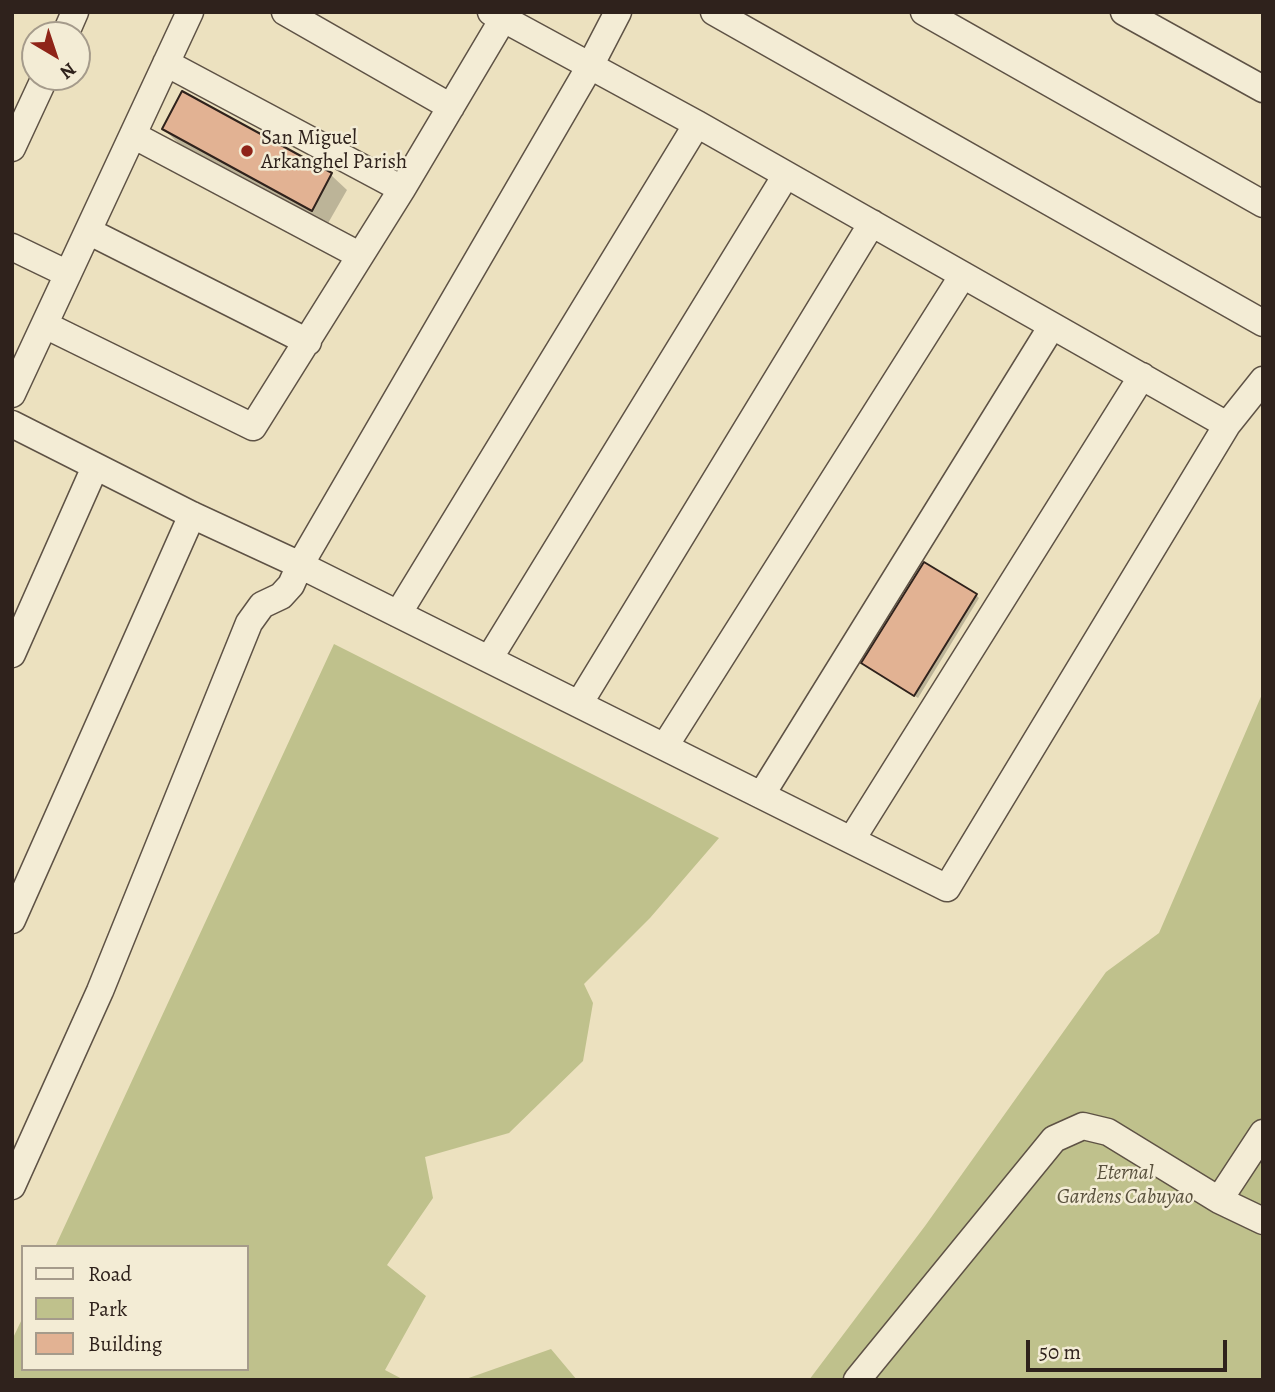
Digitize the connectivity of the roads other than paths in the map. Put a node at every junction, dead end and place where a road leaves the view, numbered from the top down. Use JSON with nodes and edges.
{"nodes":[{"id":1,"x":190,"y":12,"type":"edge"},
{"id":2,"x":285,"y":12,"type":"edge"},
{"id":3,"x":618,"y":12,"type":"edge"},
{"id":4,"x":924,"y":12,"type":"edge"},
{"id":5,"x":1124,"y":12,"type":"edge"},
{"id":6,"x":497,"y":16,"type":"edge"},
{"id":7,"x":731,"y":16,"type":"edge"},
{"id":8,"x":166,"y":63,"type":"junction"},
{"id":9,"x":590,"y":66,"type":"junction"},
{"id":10,"x":1263,"y":89,"type":"edge"},
{"id":11,"x":38,"y":91,"type":"edge"},
{"id":12,"x":451,"y":107,"type":"junction"},
{"id":13,"x":696,"y":124,"type":"junction"},
{"id":14,"x":133,"y":135,"type":"junction"},
{"id":15,"x":12,"y":148,"type":"edge"},
{"id":16,"x":786,"y":175,"type":"junction"},
{"id":17,"x":402,"y":189,"type":"junction"},
{"id":18,"x":1263,"y":204,"type":"edge"},
{"id":19,"x":872,"y":223,"type":"junction"},
{"id":20,"x":88,"y":231,"type":"junction"},
{"id":21,"x":12,"y":247,"type":"edge"},
{"id":22,"x":359,"y":255,"type":"junction"},
{"id":23,"x":68,"y":274,"type":"junction"},
{"id":24,"x":963,"y":275,"type":"junction"},
{"id":25,"x":1263,"y":323,"type":"edge"},
{"id":26,"x":45,"y":325,"type":"junction"},
{"id":27,"x":1052,"y":326,"type":"junction"},
{"id":28,"x":308,"y":342,"type":"junction"},
{"id":29,"x":1142,"y":376,"type":"junction"},
{"id":30,"x":1263,"y":380,"type":"edge"},
{"id":31,"x":12,"y":394,"type":"edge"},
{"id":32,"x":12,"y":424,"type":"edge"},
{"id":33,"x":1227,"y":425,"type":"junction"},
{"id":34,"x":95,"y":467,"type":"junction"},
{"id":35,"x":192,"y":515,"type":"junction"},
{"id":36,"x":300,"y":565,"type":"junction"},
{"id":37,"x":398,"y":614,"type":"junction"},
{"id":38,"x":12,"y":654,"type":"edge"},
{"id":39,"x":489,"y":659,"type":"junction"},
{"id":40,"x":579,"y":704,"type":"junction"},
{"id":41,"x":665,"y":746,"type":"junction"},
{"id":42,"x":762,"y":794,"type":"junction"},
{"id":43,"x":852,"y":839,"type":"junction"},
{"id":44,"x":12,"y":920,"type":"edge"},
{"id":45,"x":1263,"y":1133,"type":"edge"},
{"id":46,"x":12,"y":1186,"type":"edge"},
{"id":47,"x":1219,"y":1200,"type":"junction"},
{"id":48,"x":1263,"y":1221,"type":"edge"},
{"id":49,"x":857,"y":1380,"type":"edge"}],
"edges":[{"from":1,"to":8,"type":"street"},
{"from":2,"to":12,"type":"street"},
{"from":3,"to":9,"type":"street"},
{"from":4,"to":18,"type":"street"},
{"from":5,"to":10,"type":"street"},
{"from":6,"to":9,"type":"street"},
{"from":6,"to":12,"type":"street"},
{"from":7,"to":25,"type":"street"},
{"from":8,"to":14,"type":"street"},
{"from":8,"to":17,"type":"street"},
{"from":9,"to":13,"type":"street"},
{"from":9,"to":36,"type":"street"},
{"from":11,"to":15,"type":"street"},
{"from":12,"to":17,"type":"street"},
{"from":13,"to":16,"type":"street"},
{"from":13,"to":37,"type":"street"},
{"from":14,"to":20,"type":"street"},
{"from":14,"to":22,"type":"street"},
{"from":16,"to":19,"type":"street"},
{"from":16,"to":39,"type":"street"},
{"from":17,"to":22,"type":"street"},
{"from":19,"to":24,"type":"street"},
{"from":19,"to":40,"type":"street"},
{"from":20,"to":23,"type":"street"},
{"from":20,"to":28,"type":"street"},
{"from":21,"to":23,"type":"street"},
{"from":22,"to":28,"type":"street"},
{"from":23,"to":26,"type":"street"},
{"from":24,"to":27,"type":"street"},
{"from":24,"to":41,"type":"street"},
{"from":26,"to":28,"type":"street"},
{"from":26,"to":31,"type":"street"},
{"from":27,"to":29,"type":"street"},
{"from":27,"to":42,"type":"street"},
{"from":29,"to":33,"type":"street"},
{"from":29,"to":43,"type":"street"},
{"from":30,"to":33,"type":"street"},
{"from":32,"to":34,"type":"street"},
{"from":33,"to":43,"type":"street"},
{"from":34,"to":35,"type":"street"},
{"from":34,"to":38,"type":"street"},
{"from":35,"to":36,"type":"street"},
{"from":35,"to":44,"type":"street"},
{"from":36,"to":37,"type":"street"},
{"from":36,"to":46,"type":"street"},
{"from":37,"to":39,"type":"street"},
{"from":39,"to":40,"type":"street"},
{"from":40,"to":41,"type":"street"},
{"from":41,"to":42,"type":"street"},
{"from":42,"to":43,"type":"street"},
{"from":45,"to":47,"type":"street"},
{"from":47,"to":48,"type":"street"},
{"from":47,"to":49,"type":"street"}]}
